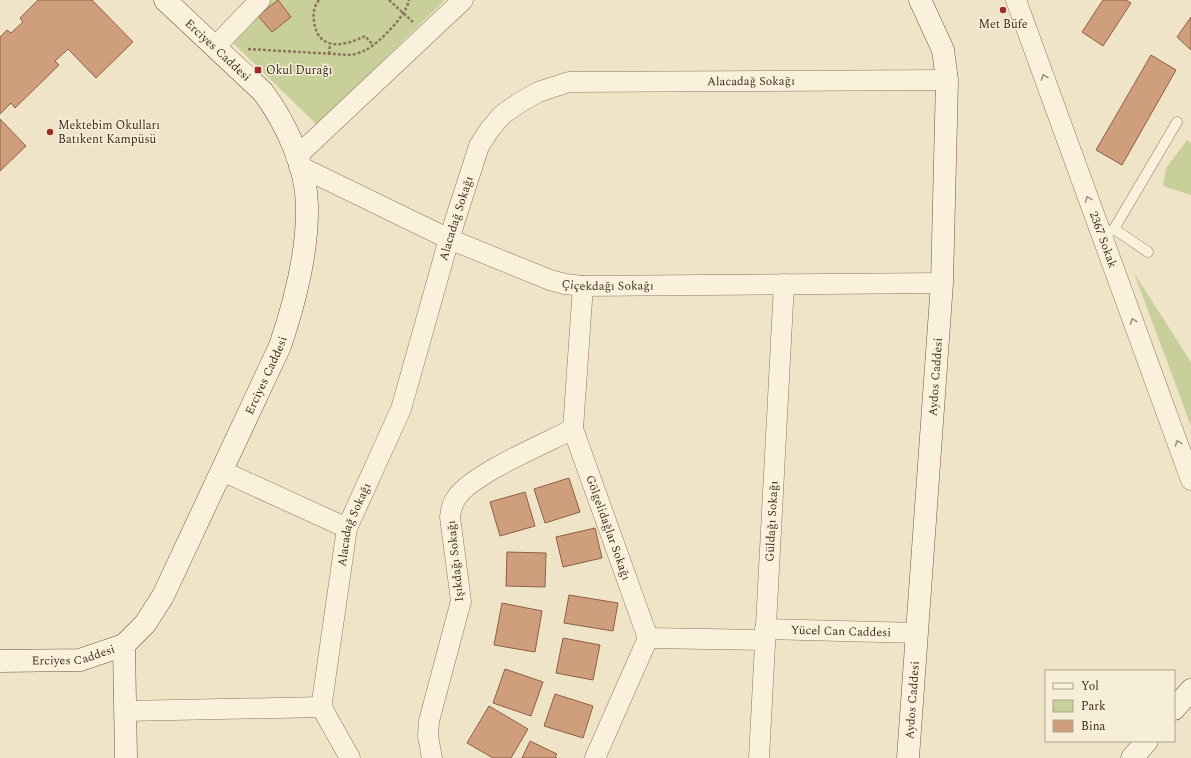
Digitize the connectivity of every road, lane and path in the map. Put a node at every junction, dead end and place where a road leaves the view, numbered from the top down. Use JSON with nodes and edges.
{"nodes":[{"id":1,"x":165,"y":0,"type":"edge"},
{"id":2,"x":260,"y":0,"type":"edge"},
{"id":3,"x":319,"y":0,"type":"edge"},
{"id":4,"x":389,"y":0,"type":"edge"},
{"id":5,"x":409,"y":0,"type":"edge"},
{"id":6,"x":463,"y":0,"type":"edge"},
{"id":7,"x":920,"y":0,"type":"edge"},
{"id":8,"x":1016,"y":0,"type":"edge"},
{"id":9,"x":403,"y":13,"type":"junction"},
{"id":10,"x":426,"y":35,"type":"junction"},
{"id":11,"x":330,"y":44,"type":"junction"},
{"id":12,"x":373,"y":45,"type":"junction"},
{"id":13,"x":215,"y":47,"type":"junction"},
{"id":14,"x":329,"y":54,"type":"junction"},
{"id":15,"x":947,"y":80,"type":"junction"},
{"id":16,"x":1177,"y":122,"type":"dead end"},
{"id":17,"x":298,"y":162,"type":"junction"},
{"id":18,"x":1108,"y":233,"type":"junction"},
{"id":19,"x":449,"y":239,"type":"junction"},
{"id":20,"x":1148,"y":252,"type":"dead end"},
{"id":21,"x":942,"y":282,"type":"junction"},
{"id":22,"x":784,"y":284,"type":"junction"},
{"id":23,"x":583,"y":286,"type":"junction"},
{"id":24,"x":573,"y":429,"type":"junction"},
{"id":25,"x":222,"y":471,"type":"junction"},
{"id":26,"x":1191,"y":480,"type":"edge"},
{"id":27,"x":347,"y":528,"type":"junction"},
{"id":28,"x":917,"y":633,"type":"junction"},
{"id":29,"x":764,"y":635,"type":"junction"},
{"id":30,"x":648,"y":638,"type":"junction"},
{"id":31,"x":124,"y":645,"type":"junction"},
{"id":32,"x":0,"y":661,"type":"edge"},
{"id":33,"x":1191,"y":690,"type":"edge"},
{"id":34,"x":322,"y":706,"type":"junction"},
{"id":35,"x":1175,"y":708,"type":"edge"},
{"id":36,"x":126,"y":711,"type":"junction"},
{"id":37,"x":1146,"y":742,"type":"edge"},
{"id":38,"x":126,"y":758,"type":"edge"},
{"id":39,"x":350,"y":758,"type":"edge"},
{"id":40,"x":432,"y":758,"type":"edge"},
{"id":41,"x":595,"y":758,"type":"edge"},
{"id":42,"x":759,"y":758,"type":"edge"},
{"id":43,"x":908,"y":758,"type":"edge"},
{"id":44,"x":1132,"y":758,"type":"edge"}],
"edges":[{"from":1,"to":13,"type":"street","name":"Erciyes Caddesi"},
{"from":2,"to":13,"type":"street"},
{"from":3,"to":11,"type":"path"},
{"from":4,"to":9,"type":"path"},
{"from":5,"to":9,"type":"path"},
{"from":6,"to":10,"type":"street"},
{"from":7,"to":15,"type":"street","name":"Aydos Caddesi"},
{"from":18,"to":8,"type":"street","name":"2367 Sokak","one_way":true},
{"from":9,"to":10,"type":"path"},
{"from":9,"to":12,"type":"path"},
{"from":10,"to":17,"type":"street"},
{"from":11,"to":12,"type":"path"},
{"from":11,"to":14,"type":"path"},
{"from":12,"to":14,"type":"path"},
{"from":13,"to":14,"type":"path"},
{"from":13,"to":17,"type":"street","name":"Erciyes Caddesi"},
{"from":15,"to":19,"type":"street","name":"Alacadağ Sokağı"},
{"from":15,"to":21,"type":"street","name":"Aydos Caddesi"},
{"from":16,"to":18,"type":"lane"},
{"from":17,"to":19,"type":"street","name":"Çiçekdağı Sokağı"},
{"from":17,"to":25,"type":"street","name":"Erciyes Caddesi"},
{"from":18,"to":20,"type":"lane"},
{"from":26,"to":18,"type":"street","name":"2367 Sokak","one_way":true},
{"from":19,"to":23,"type":"street","name":"Çiçekdağı Sokağı"},
{"from":19,"to":27,"type":"street","name":"Alacadağ Sokağı"},
{"from":21,"to":22,"type":"street","name":"Çiçekdağı Sokağı"},
{"from":21,"to":28,"type":"street","name":"Aydos Caddesi"},
{"from":22,"to":23,"type":"street","name":"Çiçekdağı Sokağı"},
{"from":22,"to":29,"type":"street","name":"Güldağı Sokağı"},
{"from":23,"to":24,"type":"street","name":"Gölgelidağlar Sokağı"},
{"from":24,"to":30,"type":"street","name":"Gölgelidağlar Sokağı"},
{"from":24,"to":40,"type":"street","name":"Işıkdağı Sokağı"},
{"from":25,"to":27,"type":"street"},
{"from":25,"to":31,"type":"street","name":"Erciyes Caddesi"},
{"from":27,"to":34,"type":"street","name":"Alacadağ Sokağı"},
{"from":28,"to":29,"type":"street","name":"Yücel Can Caddesi"},
{"from":28,"to":43,"type":"street","name":"Aydos Caddesi"},
{"from":29,"to":30,"type":"street","name":"Yücel Can Caddesi"},
{"from":29,"to":42,"type":"street","name":"Güldağı Sokağı"},
{"from":30,"to":41,"type":"street"},
{"from":31,"to":32,"type":"street","name":"Erciyes Caddesi"},
{"from":31,"to":36,"type":"street"},
{"from":33,"to":35,"type":"street"},
{"from":34,"to":36,"type":"street"},
{"from":34,"to":39,"type":"street"},
{"from":36,"to":38,"type":"street"},
{"from":37,"to":44,"type":"street"}]}
